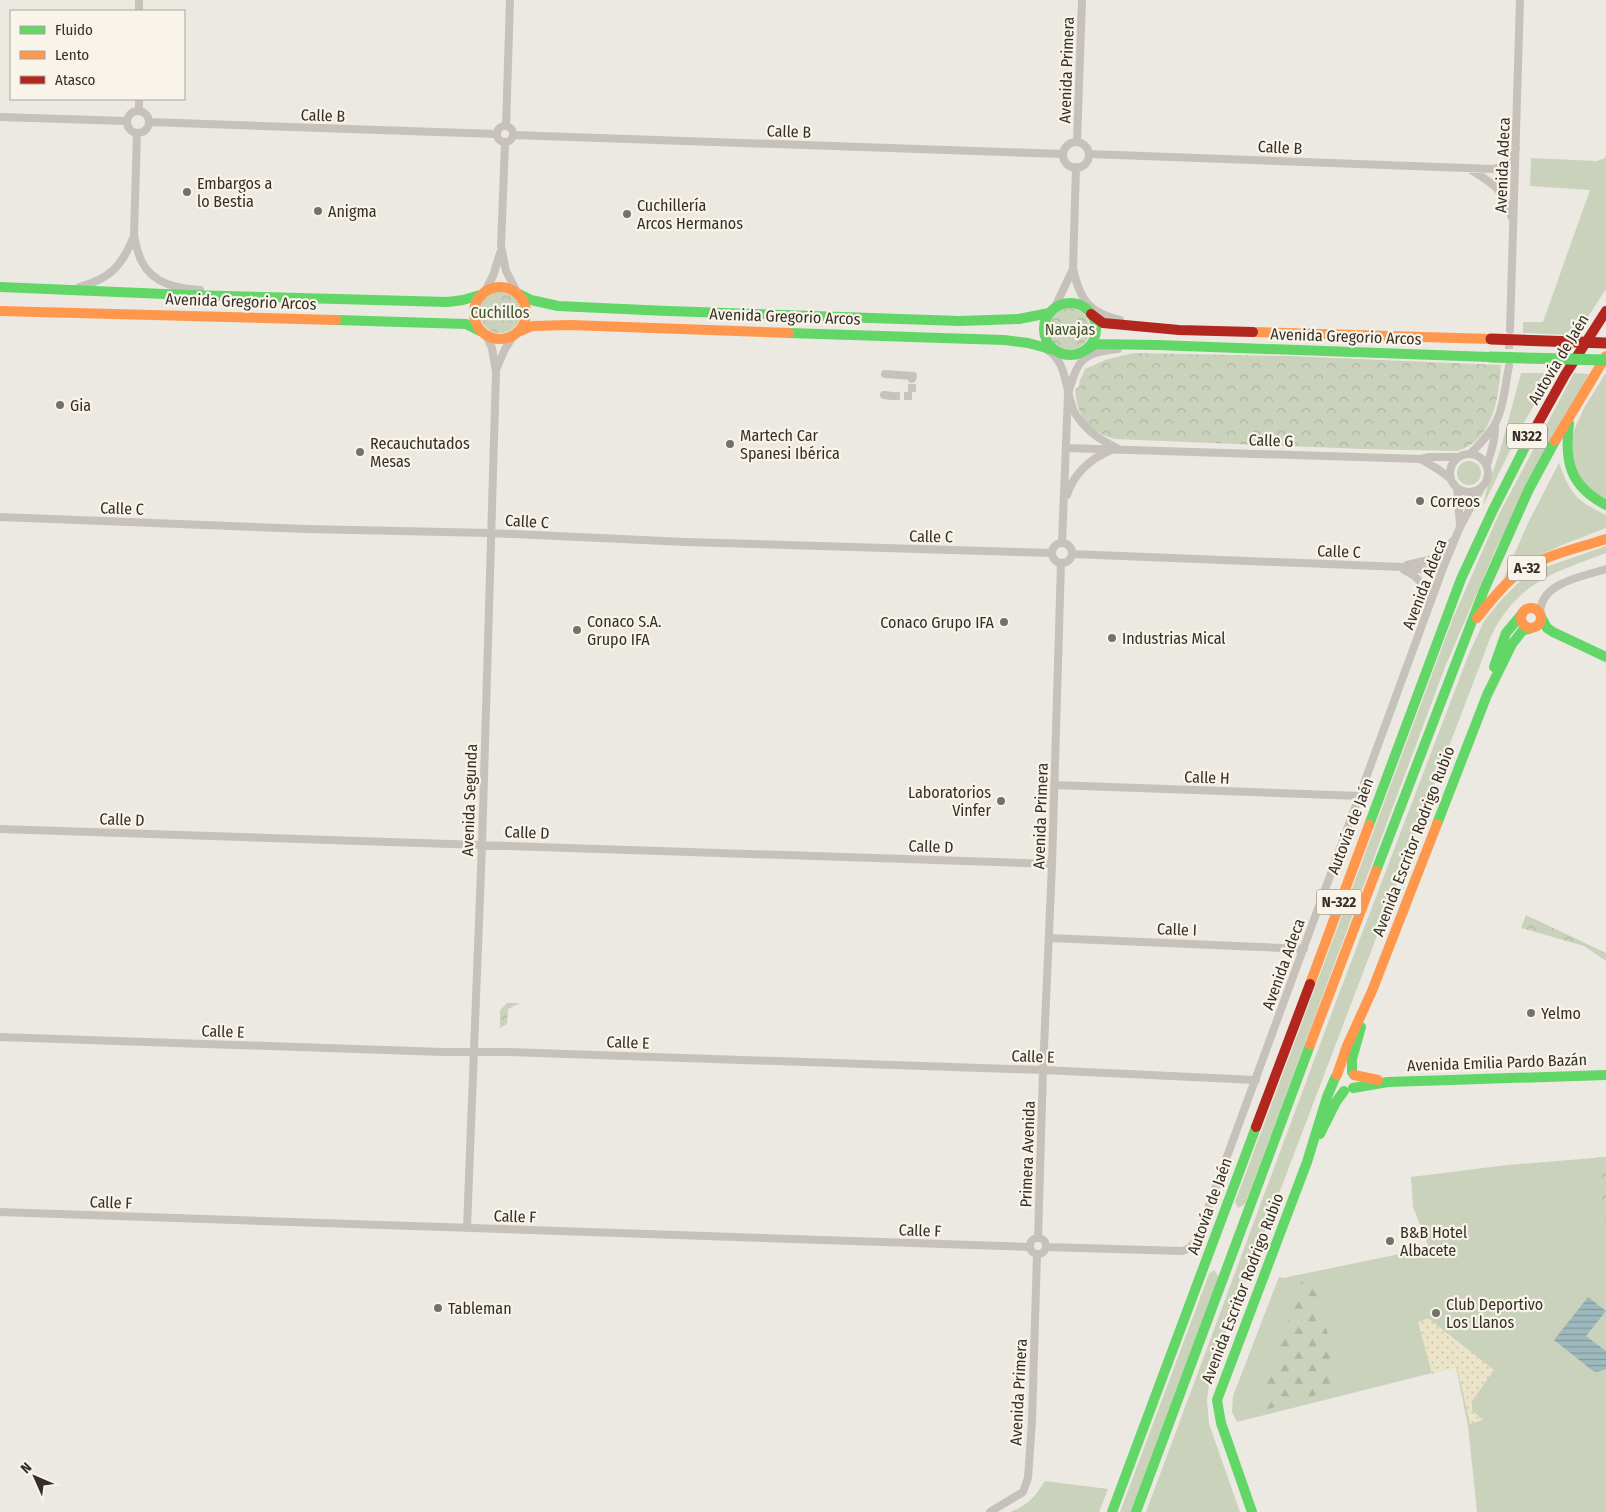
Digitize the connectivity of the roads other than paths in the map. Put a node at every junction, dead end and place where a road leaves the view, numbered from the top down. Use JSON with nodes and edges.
{"nodes":[{"id":1,"x":510,"y":0,"type":"edge"},
{"id":2,"x":1082,"y":0,"type":"edge"},
{"id":3,"x":1520,"y":0,"type":"edge"},
{"id":4,"x":138,"y":100,"type":"edge"},
{"id":5,"x":139,"y":110,"type":"junction"},
{"id":6,"x":0,"y":117,"type":"edge"},
{"id":7,"x":127,"y":121,"type":"junction"},
{"id":8,"x":149,"y":122,"type":"junction"},
{"id":9,"x":506,"y":126,"type":"junction"},
{"id":10,"x":137,"y":133,"type":"junction"},
{"id":11,"x":496,"y":134,"type":"junction"},
{"id":12,"x":513,"y":135,"type":"junction"},
{"id":13,"x":1077,"y":142,"type":"junction"},
{"id":14,"x":505,"y":143,"type":"junction"},
{"id":15,"x":1516,"y":148,"type":"junction"},
{"id":16,"x":1064,"y":154,"type":"junction"},
{"id":17,"x":1089,"y":154,"type":"junction"},
{"id":18,"x":1076,"y":167,"type":"junction"},
{"id":19,"x":1470,"y":169,"type":"junction"},
{"id":20,"x":1514,"y":224,"type":"junction"},
{"id":21,"x":134,"y":236,"type":"junction"},
{"id":22,"x":501,"y":246,"type":"junction"},
{"id":23,"x":1073,"y":269,"type":"junction"},
{"id":24,"x":0,"y":286,"type":"edge"},
{"id":25,"x":67,"y":290,"type":"junction"},
{"id":26,"x":482,"y":293,"type":"junction"},
{"id":27,"x":518,"y":293,"type":"junction"},
{"id":28,"x":239,"y":296,"type":"junction"},
{"id":29,"x":1606,"y":301,"type":"edge"},
{"id":30,"x":1086,"y":307,"type":"junction"},
{"id":31,"x":0,"y":311,"type":"edge"},
{"id":32,"x":1052,"y":311,"type":"junction"},
{"id":33,"x":1606,"y":311,"type":"edge"},
{"id":34,"x":1179,"y":330,"type":"junction"},
{"id":35,"x":1510,"y":330,"type":"tunnel mouth"},
{"id":36,"x":483,"y":333,"type":"junction"},
{"id":37,"x":515,"y":334,"type":"junction"},
{"id":38,"x":1606,"y":343,"type":"edge"},
{"id":39,"x":1056,"y":355,"type":"junction"},
{"id":40,"x":1083,"y":355,"type":"junction"},
{"id":41,"x":1606,"y":356,"type":"edge"},
{"id":42,"x":1606,"y":360,"type":"edge"},
{"id":43,"x":1509,"y":366,"type":"tunnel mouth"},
{"id":44,"x":496,"y":372,"type":"junction"},
{"id":45,"x":885,"y":374,"type":"dead end"},
{"id":46,"x":912,"y":379,"type":"dead end"},
{"id":47,"x":1068,"y":394,"type":"junction"},
{"id":48,"x":1570,"y":413,"type":"junction"},
{"id":49,"x":1495,"y":423,"type":"junction"},
{"id":50,"x":1066,"y":448,"type":"junction"},
{"id":51,"x":1117,"y":449,"type":"junction"},
{"id":52,"x":1470,"y":454,"type":"junction"},
{"id":53,"x":1459,"y":457,"type":"junction"},
{"id":54,"x":1421,"y":458,"type":"junction"},
{"id":55,"x":1487,"y":465,"type":"junction"},
{"id":56,"x":1451,"y":479,"type":"junction"},
{"id":57,"x":1457,"y":488,"type":"junction"},
{"id":58,"x":1481,"y":488,"type":"junction"},
{"id":59,"x":1606,"y":505,"type":"edge"},
{"id":60,"x":1063,"y":512,"type":"junction"},
{"id":61,"x":0,"y":517,"type":"edge"},
{"id":62,"x":1460,"y":527,"type":"junction"},
{"id":63,"x":490,"y":533,"type":"junction"},
{"id":64,"x":1456,"y":538,"type":"junction"},
{"id":65,"x":1606,"y":540,"type":"edge"},
{"id":66,"x":1062,"y":543,"type":"junction"},
{"id":67,"x":1052,"y":553,"type":"junction"},
{"id":68,"x":1072,"y":554,"type":"junction"},
{"id":69,"x":1428,"y":561,"type":"junction"},
{"id":70,"x":1061,"y":563,"type":"junction"},
{"id":71,"x":1395,"y":567,"type":"junction"},
{"id":72,"x":1443,"y":568,"type":"junction"},
{"id":73,"x":1606,"y":569,"type":"edge"},
{"id":74,"x":1461,"y":579,"type":"junction"},
{"id":75,"x":1428,"y":610,"type":"junction"},
{"id":76,"x":1522,"y":614,"type":"junction"},
{"id":77,"x":1541,"y":615,"type":"junction"},
{"id":78,"x":1468,"y":628,"type":"junction"},
{"id":79,"x":1531,"y":629,"type":"junction"},
{"id":80,"x":1553,"y":632,"type":"junction"},
{"id":81,"x":1606,"y":657,"type":"edge"},
{"id":82,"x":1487,"y":695,"type":"junction"},
{"id":83,"x":1054,"y":785,"type":"junction"},
{"id":84,"x":1360,"y":796,"type":"junction"},
{"id":85,"x":0,"y":829,"type":"edge"},
{"id":86,"x":482,"y":844,"type":"junction"},
{"id":87,"x":1052,"y":864,"type":"junction"},
{"id":88,"x":1050,"y":938,"type":"junction"},
{"id":89,"x":1304,"y":948,"type":"junction"},
{"id":90,"x":1369,"y":999,"type":"junction"},
{"id":91,"x":0,"y":1037,"type":"edge"},
{"id":92,"x":473,"y":1052,"type":"junction"},
{"id":93,"x":1043,"y":1070,"type":"junction"},
{"id":94,"x":1353,"y":1074,"type":"junction"},
{"id":95,"x":1606,"y":1075,"type":"edge"},
{"id":96,"x":1336,"y":1076,"type":"junction"},
{"id":97,"x":1256,"y":1080,"type":"junction"},
{"id":98,"x":1388,"y":1082,"type":"junction"},
{"id":99,"x":1348,"y":1089,"type":"junction"},
{"id":100,"x":1307,"y":1162,"type":"junction"},
{"id":101,"x":0,"y":1212,"type":"edge"},
{"id":102,"x":467,"y":1228,"type":"junction"},
{"id":103,"x":1038,"y":1238,"type":"junction"},
{"id":104,"x":1030,"y":1247,"type":"junction"},
{"id":105,"x":1046,"y":1247,"type":"junction"},
{"id":106,"x":1037,"y":1255,"type":"junction"},
{"id":107,"x":990,"y":1512,"type":"edge"},
{"id":108,"x":1112,"y":1512,"type":"edge"},
{"id":109,"x":1136,"y":1512,"type":"edge"},
{"id":110,"x":1252,"y":1512,"type":"edge"}],
"edges":[{"from":1,"to":9,"type":"street"},
{"from":2,"to":13,"type":"street","name":"Avenida Primera"},
{"from":3,"to":15,"type":"street","name":"Avenida Adeca"},
{"from":4,"to":5,"type":"street"},
{"from":5,"to":7,"type":"street"},
{"from":5,"to":8,"type":"street"},
{"from":6,"to":7,"type":"street"},
{"from":7,"to":10,"type":"street"},
{"from":8,"to":10,"type":"street"},
{"from":8,"to":11,"type":"street","name":"Calle B"},
{"from":9,"to":11,"type":"street"},
{"from":9,"to":12,"type":"street"},
{"from":10,"to":21,"type":"street"},
{"from":11,"to":14,"type":"street"},
{"from":12,"to":14,"type":"street"},
{"from":12,"to":16,"type":"street","name":"Calle B"},
{"from":13,"to":16,"type":"street"},
{"from":13,"to":17,"type":"street"},
{"from":14,"to":22,"type":"street"},
{"from":15,"to":19,"type":"street","name":"Calle B"},
{"from":15,"to":20,"type":"street","name":"Avenida Adeca"},
{"from":16,"to":18,"type":"street"},
{"from":17,"to":18,"type":"street"},
{"from":17,"to":19,"type":"street","name":"Calle B"},
{"from":18,"to":23,"type":"street"},
{"from":19,"to":20,"type":"street"},
{"from":20,"to":35,"type":"street","name":"Avenida Adeca"},
{"from":21,"to":25,"type":"street"},
{"from":21,"to":28,"type":"street"},
{"from":22,"to":26,"type":"street"},
{"from":22,"to":27,"type":"street"},
{"from":23,"to":30,"type":"street"},
{"from":23,"to":32,"type":"street"},
{"from":24,"to":25,"type":"main road","name":"Avenida Gregorio Arcos"},
{"from":25,"to":28,"type":"main road","name":"Avenida Gregorio Arcos"},
{"from":26,"to":27,"type":"main road"},
{"from":26,"to":28,"type":"main road","name":"Avenida Gregorio Arcos"},
{"from":26,"to":36,"type":"main road"},
{"from":27,"to":32,"type":"main road","name":"Avenida Gregorio Arcos"},
{"from":27,"to":37,"type":"main road"},
{"from":29,"to":74,"type":"main road","number":"N322"},
{"from":30,"to":32,"type":"main road"},
{"from":30,"to":34,"type":"street"},
{"from":30,"to":34,"type":"main road","name":"Avenida Gregorio Arcos"},
{"from":30,"to":40,"type":"main road"},
{"from":31,"to":36,"type":"main road","name":"Avenida Gregorio Arcos"},
{"from":32,"to":39,"type":"main road"},
{"from":33,"to":74,"type":"main road","name":"Autovía de Jaén","number":"N-322"},
{"from":34,"to":38,"type":"main road","name":"Avenida Gregorio Arcos","bridge":true},
{"from":36,"to":37,"type":"main road"},
{"from":36,"to":44,"type":"street","name":"Avenida Segunda"},
{"from":37,"to":39,"type":"main road","name":"Avenida Gregorio Arcos"},
{"from":37,"to":44,"type":"street","name":"Avenida Segunda"},
{"from":39,"to":40,"type":"main road"},
{"from":39,"to":47,"type":"street"},
{"from":40,"to":42,"type":"main road","name":"Avenida Gregorio Arcos","bridge":true},
{"from":40,"to":47,"type":"street"},
{"from":41,"to":48,"type":"main road","number":"N-322"},
{"from":43,"to":49,"type":"street"},
{"from":44,"to":63,"type":"street","name":"Avenida Segunda"},
{"from":45,"to":46,"type":"street"},
{"from":47,"to":50,"type":"street"},
{"from":47,"to":51,"type":"street","name":"Calle G"},
{"from":48,"to":59,"type":"main road"},
{"from":48,"to":78,"type":"main road","number":"N-322"},
{"from":49,"to":52,"type":"street"},
{"from":49,"to":55,"type":"street"},
{"from":50,"to":51,"type":"street","name":"Calle G"},
{"from":50,"to":60,"type":"street"},
{"from":51,"to":54,"type":"street","name":"Calle G"},
{"from":51,"to":60,"type":"street","name":"Calle G"},
{"from":52,"to":53,"type":"street"},
{"from":52,"to":55,"type":"street"},
{"from":53,"to":54,"type":"street","name":"Calle G"},
{"from":53,"to":56,"type":"street"},
{"from":54,"to":56,"type":"street"},
{"from":55,"to":58,"type":"street"},
{"from":56,"to":57,"type":"street"},
{"from":57,"to":58,"type":"street"},
{"from":57,"to":62,"type":"street","name":"Avenida Adeca"},
{"from":58,"to":62,"type":"street","name":"Avenida Adeca"},
{"from":60,"to":66,"type":"street"},
{"from":61,"to":63,"type":"street","name":"Calle C"},
{"from":62,"to":64,"type":"street","name":"Avenida Adeca"},
{"from":63,"to":67,"type":"street","name":"Calle C"},
{"from":63,"to":86,"type":"street","name":"Avenida Segunda"},
{"from":64,"to":69,"type":"street","name":"Calle C"},
{"from":64,"to":72,"type":"street","name":"Avenida Adeca"},
{"from":65,"to":78,"type":"main road","number":"A-32"},
{"from":66,"to":67,"type":"street"},
{"from":66,"to":68,"type":"street"},
{"from":67,"to":70,"type":"street"},
{"from":68,"to":70,"type":"street"},
{"from":68,"to":71,"type":"street","name":"Calle C"},
{"from":69,"to":71,"type":"street","name":"Calle C"},
{"from":69,"to":72,"type":"street"},
{"from":70,"to":83,"type":"street","name":"Avenida Primera"},
{"from":71,"to":72,"type":"street","name":"Calle C"},
{"from":71,"to":75,"type":"street","name":"Calle C"},
{"from":72,"to":75,"type":"street","name":"Avenida Adeca"},
{"from":73,"to":77,"type":"street"},
{"from":74,"to":108,"type":"main road","name":"Autovía de Jaén","number":"N-322"},
{"from":75,"to":84,"type":"street","name":"Avenida Adeca"},
{"from":76,"to":77,"type":"main road"},
{"from":76,"to":79,"type":"main road"},
{"from":76,"to":82,"type":"main road","name":"Avenida Escritor Rodrigo Rubio"},
{"from":77,"to":79,"type":"main road"},
{"from":77,"to":80,"type":"main road"},
{"from":78,"to":109,"type":"main road","number":"N-322"},
{"from":79,"to":80,"type":"main road"},
{"from":79,"to":82,"type":"main road","name":"Avenida Escritor Rodrigo Rubio"},
{"from":80,"to":81,"type":"main road"},
{"from":82,"to":90,"type":"main road","name":"Avenida Escritor Rodrigo Rubio"},
{"from":83,"to":84,"type":"street","name":"Calle H"},
{"from":83,"to":87,"type":"street","name":"Avenida Primera"},
{"from":84,"to":89,"type":"street","name":"Avenida Adeca"},
{"from":85,"to":86,"type":"street","name":"Calle D"},
{"from":86,"to":87,"type":"street","name":"Calle D"},
{"from":86,"to":92,"type":"street","name":"Avenida Segunda"},
{"from":87,"to":88,"type":"street","name":"Avenida Primera"},
{"from":88,"to":89,"type":"street","name":"Calle I"},
{"from":88,"to":93,"type":"street","name":"Avenida Primera"},
{"from":89,"to":97,"type":"street","name":"Avenida Adeca"},
{"from":90,"to":94,"type":"main road","name":"Avenida Escritor Rodrigo Rubio"},
{"from":90,"to":96,"type":"main road","name":"Avenida Escritor Rodrigo Rubio"},
{"from":91,"to":92,"type":"street","name":"Calle E"},
{"from":92,"to":93,"type":"street","name":"Calle E"},
{"from":92,"to":102,"type":"street","name":"Avenida Segunda"},
{"from":93,"to":97,"type":"street","name":"Calle E"},
{"from":93,"to":103,"type":"street","name":"Primera Avenida"},
{"from":94,"to":96,"type":"main road"},
{"from":94,"to":98,"type":"main road","name":"Avenida Emilia Pardo Bazán"},
{"from":94,"to":99,"type":"main road"},
{"from":95,"to":98,"type":"main road","name":"Avenida Emilia Pardo Bazán"},
{"from":96,"to":99,"type":"main road"},
{"from":96,"to":100,"type":"main road","name":"Avenida Escritor Rodrigo Rubio"},
{"from":97,"to":105,"type":"street","name":"Avenida Adeca"},
{"from":98,"to":99,"type":"main road","name":"Avenida Emilia Pardo Bazán"},
{"from":99,"to":100,"type":"main road","name":"Avenida Escritor Rodrigo Rubio"},
{"from":100,"to":110,"type":"main road","name":"Avenida Escritor Rodrigo Rubio"},
{"from":101,"to":102,"type":"street","name":"Calle F"},
{"from":102,"to":104,"type":"street","name":"Calle F"},
{"from":103,"to":104,"type":"street"},
{"from":103,"to":105,"type":"street"},
{"from":104,"to":106,"type":"street"},
{"from":105,"to":106,"type":"street"},
{"from":106,"to":107,"type":"street","name":"Avenida Primera"}]}
